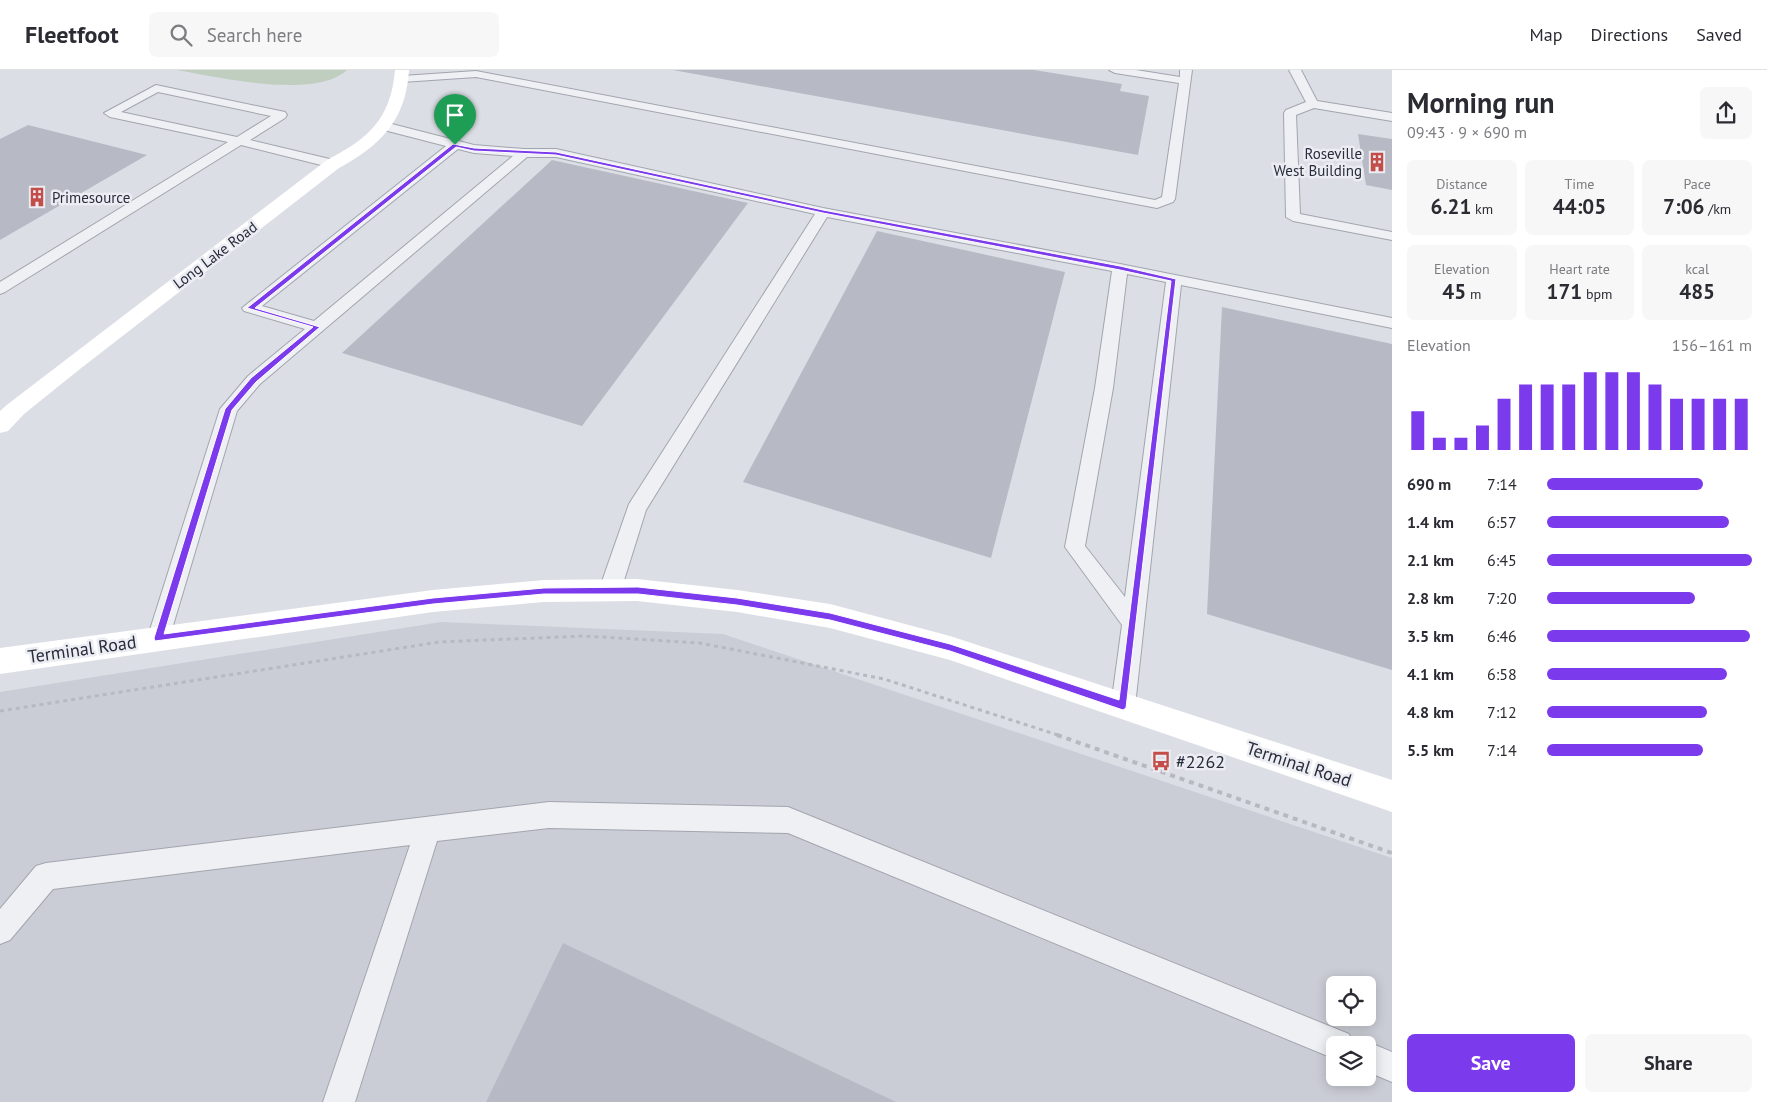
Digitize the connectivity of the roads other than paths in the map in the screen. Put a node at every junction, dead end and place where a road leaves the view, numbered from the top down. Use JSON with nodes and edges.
{"nodes":[{"id":1,"x":1116,"y":70,"type":"edge"},
{"id":2,"x":1295,"y":70,"type":"edge"},
{"id":3,"x":402,"y":75,"type":"edge"},
{"id":4,"x":1185,"y":75,"type":"edge"},
{"id":5,"x":1313,"y":104,"type":"junction"},
{"id":6,"x":1392,"y":117,"type":"edge"},
{"id":7,"x":384,"y":126,"type":"junction"},
{"id":8,"x":239,"y":142,"type":"junction"},
{"id":9,"x":455,"y":145,"type":"junction"},
{"id":10,"x":524,"y":153,"type":"junction"},
{"id":11,"x":333,"y":164,"type":"junction"},
{"id":12,"x":823,"y":212,"type":"junction"},
{"id":13,"x":1392,"y":236,"type":"edge"},
{"id":14,"x":1120,"y":268,"type":"junction"},
{"id":15,"x":1174,"y":280,"type":"junction"},
{"id":16,"x":0,"y":289,"type":"edge"},
{"id":17,"x":1392,"y":323,"type":"edge"},
{"id":18,"x":317,"y":327,"type":"junction"},
{"id":19,"x":8,"y":408,"type":"edge"},
{"id":20,"x":0,"y":425,"type":"edge"},
{"id":21,"x":610,"y":590,"type":"junction"},
{"id":22,"x":1132,"y":623,"type":"junction"},
{"id":23,"x":158,"y":638,"type":"junction"},
{"id":24,"x":0,"y":661,"type":"edge"},
{"id":25,"x":1123,"y":706,"type":"junction"},
{"id":26,"x":1392,"y":796,"type":"edge"},
{"id":27,"x":428,"y":830,"type":"junction"},
{"id":28,"x":0,"y":930,"type":"edge"},
{"id":29,"x":1326,"y":1040,"type":"edge"},
{"id":30,"x":1376,"y":1060,"type":"edge"},
{"id":31,"x":1392,"y":1067,"type":"edge"},
{"id":32,"x":339,"y":1102,"type":"edge"}],
"edges":[{"from":1,"to":4,"type":"lane"},
{"from":2,"to":5,"type":"lane"},
{"from":3,"to":4,"type":"lane"},
{"from":3,"to":7,"type":"street","name":"Long Lake Road"},
{"from":5,"to":6,"type":"lane"},
{"from":5,"to":13,"type":"lane"},
{"from":7,"to":9,"type":"lane"},
{"from":7,"to":11,"type":"street","name":"Long Lake Road"},
{"from":8,"to":8,"type":"lane"},
{"from":8,"to":11,"type":"lane"},
{"from":8,"to":16,"type":"lane"},
{"from":9,"to":10,"type":"lane"},
{"from":9,"to":18,"type":"lane"},
{"from":10,"to":12,"type":"lane"},
{"from":10,"to":18,"type":"lane"},
{"from":11,"to":19,"type":"street","name":"Long Lake Road"},
{"from":12,"to":14,"type":"lane"},
{"from":12,"to":21,"type":"lane"},
{"from":14,"to":15,"type":"lane"},
{"from":14,"to":22,"type":"lane"},
{"from":15,"to":17,"type":"lane"},
{"from":15,"to":22,"type":"lane"},
{"from":18,"to":23,"type":"lane"},
{"from":19,"to":20,"type":"street","name":"Long Lake Road"},
{"from":21,"to":23,"type":"street","name":"Terminal Road"},
{"from":21,"to":25,"type":"street","name":"Terminal Road"},
{"from":22,"to":25,"type":"lane"},
{"from":23,"to":24,"type":"street","name":"Terminal Road"},
{"from":25,"to":26,"type":"street","name":"Terminal Road"},
{"from":27,"to":28,"type":"lane"},
{"from":27,"to":29,"type":"lane"},
{"from":27,"to":32,"type":"lane"},
{"from":30,"to":31,"type":"lane"}]}
